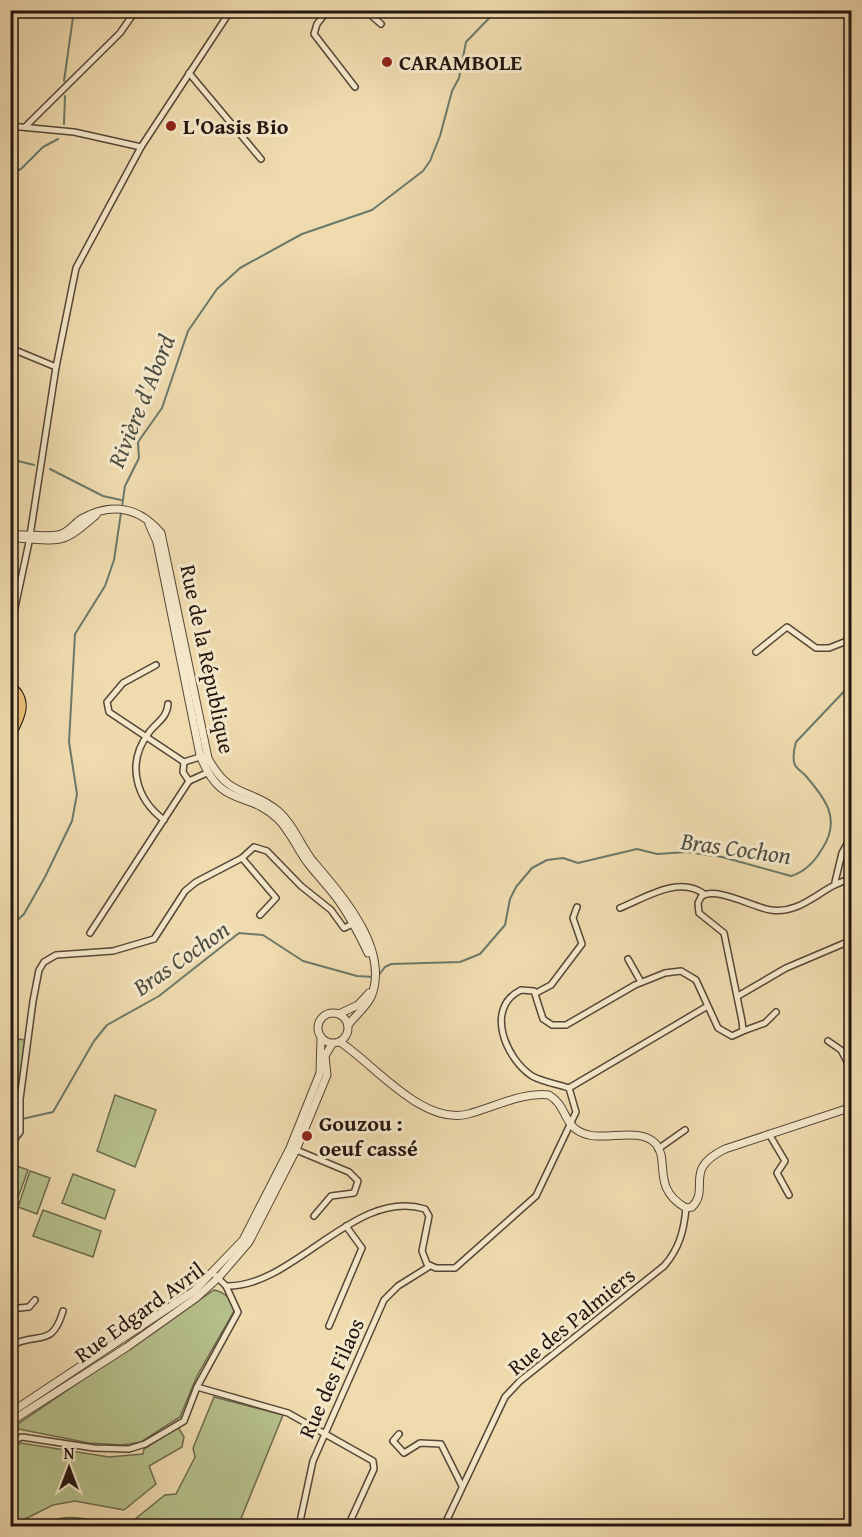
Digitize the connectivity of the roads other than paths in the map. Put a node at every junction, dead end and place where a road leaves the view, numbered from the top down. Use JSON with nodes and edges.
{"nodes":[{"id":1,"x":136,"y":10,"type":"edge"},
{"id":2,"x":231,"y":10,"type":"edge"},
{"id":3,"x":328,"y":10,"type":"edge"},
{"id":4,"x":365,"y":10,"type":"edge"},
{"id":5,"x":381,"y":24,"type":"dead end"},
{"id":6,"x":189,"y":73,"type":"junction"},
{"id":7,"x":355,"y":87,"type":"dead end"},
{"id":8,"x":10,"y":126,"type":"edge"},
{"id":9,"x":25,"y":127,"type":"junction"},
{"id":10,"x":141,"y":147,"type":"junction"},
{"id":11,"x":261,"y":159,"type":"dead end"},
{"id":12,"x":10,"y":348,"type":"edge"},
{"id":13,"x":56,"y":367,"type":"junction"},
{"id":14,"x":10,"y":536,"type":"edge"},
{"id":15,"x":30,"y":536,"type":"junction"},
{"id":16,"x":10,"y":632,"type":"edge"},
{"id":17,"x":852,"y":639,"type":"edge"},
{"id":18,"x":756,"y":652,"type":"dead end"},
{"id":19,"x":156,"y":665,"type":"dead end"},
{"id":20,"x":10,"y":686,"type":"edge"},
{"id":21,"x":168,"y":704,"type":"dead end"},
{"id":22,"x":10,"y":736,"type":"edge"},
{"id":23,"x":146,"y":736,"type":"junction"},
{"id":24,"x":204,"y":756,"type":"junction"},
{"id":25,"x":184,"y":762,"type":"junction"},
{"id":26,"x":212,"y":766,"type":"junction"},
{"id":27,"x":207,"y":774,"type":"junction"},
{"id":28,"x":189,"y":781,"type":"junction"},
{"id":29,"x":164,"y":820,"type":"junction"},
{"id":30,"x":852,"y":835,"type":"edge"},
{"id":31,"x":242,"y":858,"type":"junction"},
{"id":32,"x":852,"y":879,"type":"edge"},
{"id":33,"x":835,"y":882,"type":"junction"},
{"id":34,"x":704,"y":894,"type":"junction"},
{"id":35,"x":577,"y":907,"type":"dead end"},
{"id":36,"x":620,"y":908,"type":"dead end"},
{"id":37,"x":260,"y":915,"type":"dead end"},
{"id":38,"x":355,"y":923,"type":"junction"},
{"id":39,"x":90,"y":933,"type":"dead end"},
{"id":40,"x":852,"y":940,"type":"edge"},
{"id":41,"x":628,"y":959,"type":"dead end"},
{"id":42,"x":641,"y":982,"type":"junction"},
{"id":43,"x":374,"y":986,"type":"junction"},
{"id":44,"x":536,"y":993,"type":"junction"},
{"id":45,"x":738,"y":996,"type":"junction"},
{"id":46,"x":706,"y":1007,"type":"junction"},
{"id":47,"x":776,"y":1012,"type":"dead end"},
{"id":48,"x":339,"y":1014,"type":"junction"},
{"id":49,"x":348,"y":1025,"type":"junction"},
{"id":50,"x":742,"y":1031,"type":"junction"},
{"id":51,"x":347,"y":1034,"type":"junction"},
{"id":52,"x":321,"y":1039,"type":"junction"},
{"id":53,"x":828,"y":1041,"type":"dead end"},
{"id":54,"x":336,"y":1043,"type":"junction"},
{"id":55,"x":356,"y":1052,"type":"junction"},
{"id":56,"x":852,"y":1071,"type":"edge"},
{"id":57,"x":569,"y":1088,"type":"junction"},
{"id":58,"x":852,"y":1107,"type":"edge"},
{"id":59,"x":570,"y":1126,"type":"junction"},
{"id":60,"x":685,"y":1130,"type":"dead end"},
{"id":61,"x":769,"y":1134,"type":"junction"},
{"id":62,"x":10,"y":1144,"type":"edge"},
{"id":63,"x":293,"y":1149,"type":"junction"},
{"id":64,"x":658,"y":1149,"type":"junction"},
{"id":65,"x":789,"y":1195,"type":"dead end"},
{"id":66,"x":686,"y":1208,"type":"junction"},
{"id":67,"x":314,"y":1216,"type":"dead end"},
{"id":68,"x":346,"y":1227,"type":"junction"},
{"id":69,"x":430,"y":1266,"type":"junction"},
{"id":70,"x":216,"y":1276,"type":"junction"},
{"id":71,"x":226,"y":1286,"type":"junction"},
{"id":72,"x":35,"y":1300,"type":"dead end"},
{"id":73,"x":10,"y":1309,"type":"edge"},
{"id":74,"x":63,"y":1311,"type":"dead end"},
{"id":75,"x":329,"y":1326,"type":"dead end"},
{"id":76,"x":10,"y":1346,"type":"edge"},
{"id":77,"x":197,"y":1387,"type":"junction"},
{"id":78,"x":12,"y":1414,"type":"edge"},
{"id":79,"x":399,"y":1434,"type":"dead end"},
{"id":80,"x":326,"y":1435,"type":"junction"},
{"id":81,"x":10,"y":1442,"type":"edge"},
{"id":82,"x":462,"y":1486,"type":"junction"},
{"id":83,"x":299,"y":1527,"type":"edge"},
{"id":84,"x":348,"y":1527,"type":"edge"},
{"id":85,"x":444,"y":1527,"type":"edge"}],
"edges":[{"from":1,"to":9,"type":"street"},
{"from":2,"to":6,"type":"street"},
{"from":3,"to":7,"type":"street"},
{"from":4,"to":5,"type":"street"},
{"from":6,"to":10,"type":"street"},
{"from":6,"to":11,"type":"street"},
{"from":8,"to":9,"type":"street"},
{"from":9,"to":10,"type":"street"},
{"from":10,"to":13,"type":"street"},
{"from":12,"to":13,"type":"street"},
{"from":13,"to":15,"type":"street"},
{"from":14,"to":15,"type":"street","name":"Rue de la République"},
{"from":15,"to":16,"type":"street"},
{"from":15,"to":24,"type":"street","name":"Rue de la République"},
{"from":17,"to":18,"type":"street"},
{"from":19,"to":23,"type":"street"},
{"from":20,"to":22,"type":"main road"},
{"from":21,"to":23,"type":"street"},
{"from":23,"to":25,"type":"street"},
{"from":23,"to":29,"type":"street"},
{"from":24,"to":25,"type":"street"},
{"from":24,"to":26,"type":"street","name":"Rue de la République"},
{"from":24,"to":27,"type":"street","name":"Rue de la République"},
{"from":25,"to":28,"type":"street"},
{"from":26,"to":27,"type":"street"},
{"from":26,"to":38,"type":"street","name":"Rue de la République"},
{"from":27,"to":28,"type":"street"},
{"from":27,"to":38,"type":"street","name":"Rue de la République"},
{"from":28,"to":29,"type":"street"},
{"from":29,"to":39,"type":"street"},
{"from":30,"to":33,"type":"street"},
{"from":31,"to":37,"type":"street"},
{"from":31,"to":38,"type":"street"},
{"from":31,"to":62,"type":"street"},
{"from":32,"to":33,"type":"street"},
{"from":33,"to":34,"type":"street"},
{"from":34,"to":36,"type":"street"},
{"from":34,"to":45,"type":"street"},
{"from":35,"to":44,"type":"street"},
{"from":38,"to":43,"type":"street","name":"Rue de la République"},
{"from":40,"to":45,"type":"street"},
{"from":41,"to":42,"type":"street"},
{"from":42,"to":44,"type":"street"},
{"from":42,"to":46,"type":"street"},
{"from":43,"to":48,"type":"street"},
{"from":43,"to":49,"type":"street","name":"Rue de la République"},
{"from":44,"to":57,"type":"street"},
{"from":45,"to":50,"type":"street"},
{"from":46,"to":50,"type":"street"},
{"from":46,"to":57,"type":"street"},
{"from":47,"to":50,"type":"street"},
{"from":48,"to":49,"type":"street"},
{"from":48,"to":52,"type":"street"},
{"from":49,"to":51,"type":"street"},
{"from":51,"to":54,"type":"street"},
{"from":51,"to":55,"type":"street"},
{"from":52,"to":54,"type":"street"},
{"from":52,"to":63,"type":"street","name":"Rue Edgard Avril"},
{"from":53,"to":56,"type":"street"},
{"from":54,"to":55,"type":"street"},
{"from":54,"to":63,"type":"street","name":"Rue Edgard Avril"},
{"from":55,"to":59,"type":"street"},
{"from":57,"to":59,"type":"street"},
{"from":58,"to":61,"type":"street"},
{"from":59,"to":64,"type":"street"},
{"from":59,"to":69,"type":"street"},
{"from":60,"to":64,"type":"street"},
{"from":61,"to":65,"type":"street"},
{"from":61,"to":66,"type":"street"},
{"from":63,"to":67,"type":"street"},
{"from":63,"to":70,"type":"street","name":"Rue Edgard Avril"},
{"from":64,"to":66,"type":"street"},
{"from":66,"to":82,"type":"street","name":"Rue des Palmiers"},
{"from":68,"to":69,"type":"street"},
{"from":68,"to":71,"type":"street"},
{"from":68,"to":75,"type":"street"},
{"from":69,"to":80,"type":"street","name":"Rue des Filaos"},
{"from":70,"to":71,"type":"street"},
{"from":70,"to":78,"type":"street","name":"Rue Edgard Avril"},
{"from":71,"to":77,"type":"street"},
{"from":72,"to":73,"type":"street"},
{"from":74,"to":76,"type":"street"},
{"from":77,"to":80,"type":"street"},
{"from":77,"to":81,"type":"street"},
{"from":79,"to":82,"type":"street"},
{"from":80,"to":83,"type":"street","name":"Rue des Filaos"},
{"from":80,"to":84,"type":"street"},
{"from":82,"to":85,"type":"street","name":"Rue des Palmiers"}]}
